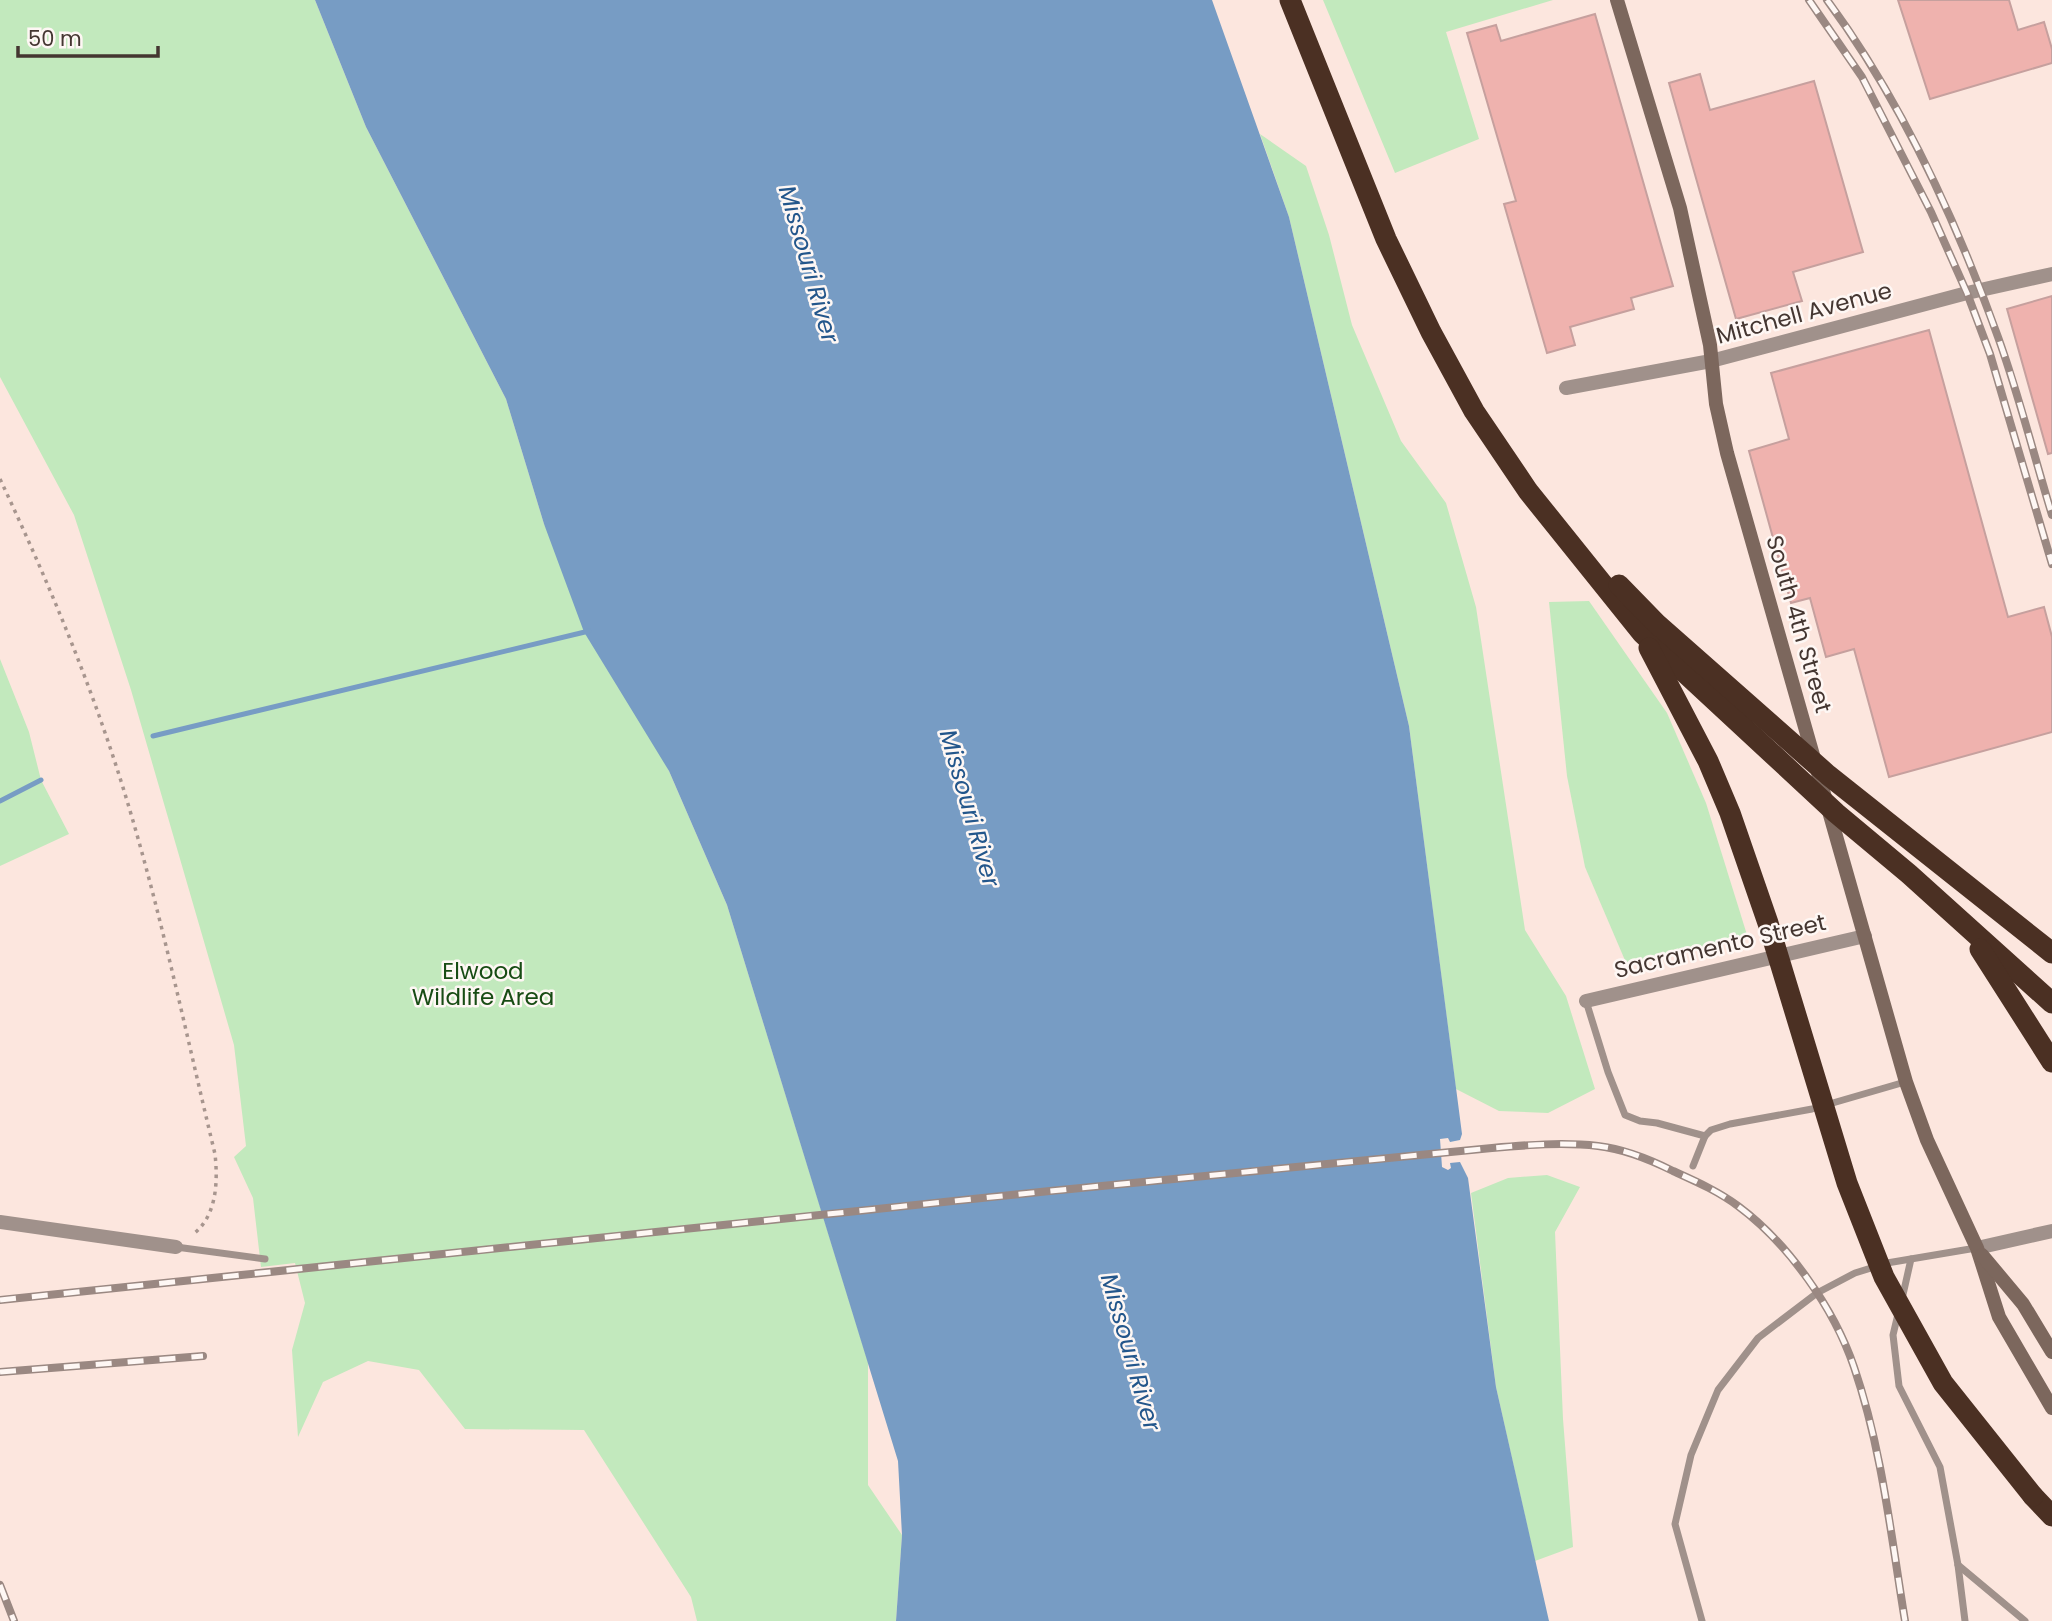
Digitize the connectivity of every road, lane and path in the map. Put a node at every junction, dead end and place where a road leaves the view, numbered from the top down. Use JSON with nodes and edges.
{"nodes":[{"id":1,"x":1291,"y":0,"type":"edge"},
{"id":2,"x":1617,"y":0,"type":"edge"},
{"id":3,"x":2052,"y":274,"type":"edge"},
{"id":4,"x":1711,"y":360,"type":"junction"},
{"id":5,"x":1566,"y":388,"type":"dead end"},
{"id":6,"x":0,"y":479,"type":"edge"},
{"id":7,"x":1642,"y":633,"type":"junction"},
{"id":8,"x":1902,"y":835,"type":"junction"},
{"id":9,"x":1865,"y":936,"type":"junction"},
{"id":10,"x":2052,"y":953,"type":"edge"},
{"id":11,"x":1586,"y":1000,"type":"joint"},
{"id":12,"x":2052,"y":1003,"type":"edge"},
{"id":13,"x":2052,"y":1062,"type":"edge"},
{"id":14,"x":1906,"y":1082,"type":"junction"},
{"id":15,"x":1705,"y":1136,"type":"junction"},
{"id":16,"x":1693,"y":1166,"type":"dead end"},
{"id":17,"x":0,"y":1222,"type":"edge"},
{"id":18,"x":2052,"y":1231,"type":"edge"},
{"id":19,"x":176,"y":1247,"type":"junction"},
{"id":20,"x":1977,"y":1248,"type":"junction"},
{"id":21,"x":265,"y":1259,"type":"dead end"},
{"id":22,"x":1911,"y":1259,"type":"junction"},
{"id":23,"x":2052,"y":1352,"type":"edge"},
{"id":24,"x":2052,"y":1408,"type":"edge"},
{"id":25,"x":2052,"y":1516,"type":"edge"},
{"id":26,"x":1958,"y":1565,"type":"junction"},
{"id":27,"x":1702,"y":1621,"type":"edge"},
{"id":28,"x":1965,"y":1621,"type":"edge"},
{"id":29,"x":2025,"y":1621,"type":"edge"}],
"edges":[{"from":1,"to":7,"type":"highway","bridge":true},
{"from":1,"to":8,"type":"highway","bridge":true},
{"from":2,"to":4,"type":"main road","name":"South 4th Street"},
{"from":3,"to":4,"type":"street","name":"Mitchell Avenue"},
{"from":4,"to":5,"type":"street","name":"Mitchell Avenue"},
{"from":4,"to":9,"type":"main road","name":"South 4th Street"},
{"from":6,"to":19,"type":"path"},
{"from":7,"to":12,"type":"highway","bridge":true},
{"from":7,"to":25,"type":"highway","bridge":true},
{"from":8,"to":10,"type":"highway","bridge":true},
{"from":8,"to":13,"type":"highway","bridge":true},
{"from":9,"to":11,"type":"street","name":"Sacramento Street"},
{"from":9,"to":14,"type":"main road","name":"South 4th Street"},
{"from":11,"to":15,"type":"lane"},
{"from":14,"to":15,"type":"lane"},
{"from":14,"to":20,"type":"main road","name":"South 4th Street"},
{"from":15,"to":16,"type":"lane"},
{"from":17,"to":19,"type":"street"},
{"from":18,"to":20,"type":"street"},
{"from":19,"to":21,"type":"lane"},
{"from":20,"to":22,"type":"lane"},
{"from":20,"to":23,"type":"main road"},
{"from":20,"to":24,"type":"main road"},
{"from":22,"to":26,"type":"lane"},
{"from":22,"to":27,"type":"lane"},
{"from":26,"to":28,"type":"lane"},
{"from":26,"to":29,"type":"lane"}]}
